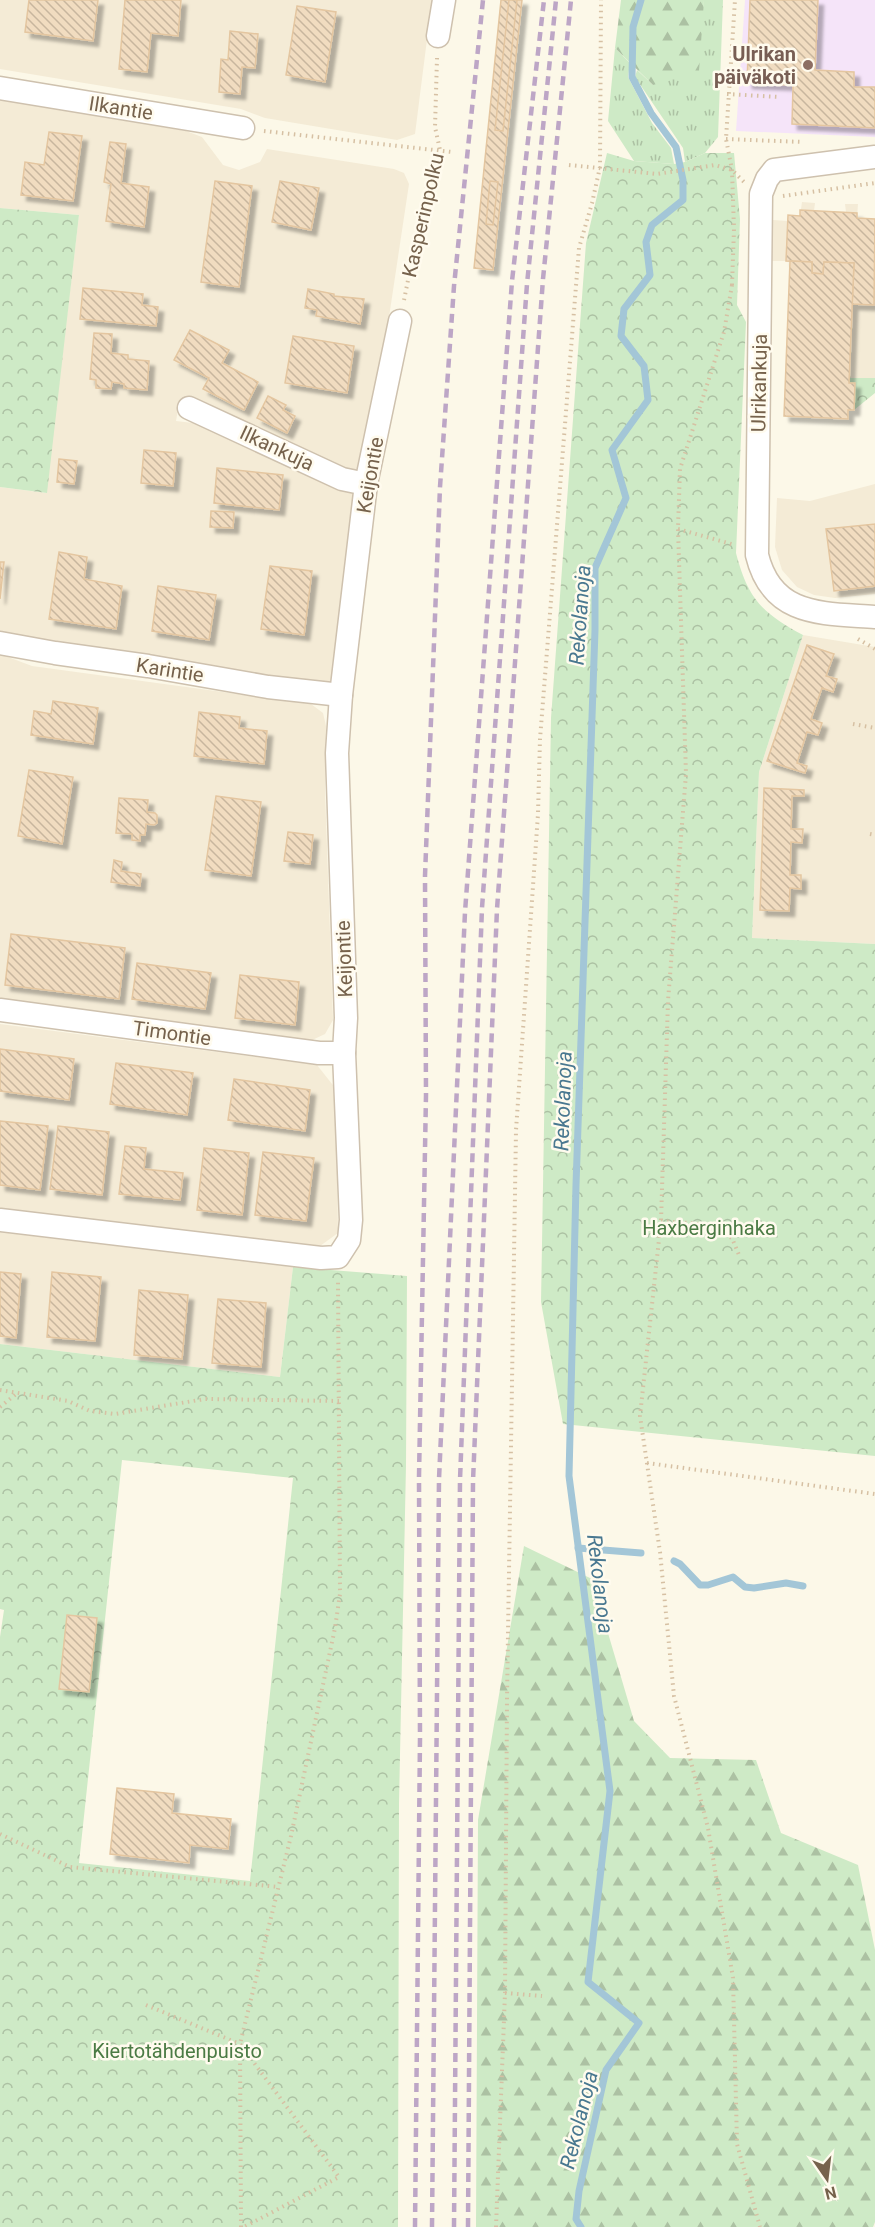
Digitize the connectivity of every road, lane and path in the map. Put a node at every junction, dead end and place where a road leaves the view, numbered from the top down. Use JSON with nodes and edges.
{"nodes":[{"id":1,"x":444,"y":0,"type":"edge"},
{"id":2,"x":601,"y":0,"type":"edge"},
{"id":3,"x":735,"y":0,"type":"edge"},
{"id":4,"x":438,"y":36,"type":"joint"},
{"id":5,"x":0,"y":88,"type":"edge"},
{"id":6,"x":728,"y":94,"type":"junction"},
{"id":7,"x":779,"y":97,"type":"dead end"},
{"id":8,"x":243,"y":129,"type":"joint"},
{"id":9,"x":726,"y":140,"type":"dead end"},
{"id":10,"x":440,"y":150,"type":"junction"},
{"id":11,"x":452,"y":152,"type":"dead end"},
{"id":12,"x":875,"y":157,"type":"edge"},
{"id":13,"x":569,"y":165,"type":"dead end"},
{"id":14,"x":600,"y":167,"type":"junction"},
{"id":15,"x":732,"y":170,"type":"dead end"},
{"id":16,"x":732,"y":285,"type":"dead end"},
{"id":17,"x":400,"y":321,"type":"joint"},
{"id":18,"x":189,"y":408,"type":"dead end"},
{"id":19,"x":366,"y":484,"type":"junction"},
{"id":20,"x":678,"y":529,"type":"junction"},
{"id":21,"x":744,"y":548,"type":"dead end"},
{"id":22,"x":875,"y":617,"type":"edge"},
{"id":23,"x":0,"y":643,"type":"edge"},
{"id":24,"x":341,"y":695,"type":"junction"},
{"id":25,"x":853,"y":724,"type":"dead end"},
{"id":26,"x":875,"y":728,"type":"edge"},
{"id":27,"x":0,"y":1011,"type":"edge"},
{"id":28,"x":344,"y":1053,"type":"junction"},
{"id":29,"x":0,"y":1220,"type":"edge"},
{"id":30,"x":661,"y":1221,"type":"junction"},
{"id":31,"x":739,"y":1255,"type":"dead end"},
{"id":32,"x":338,"y":1257,"type":"junction"},
{"id":33,"x":0,"y":1390,"type":"edge"},
{"id":34,"x":16,"y":1394,"type":"junction"},
{"id":35,"x":340,"y":1401,"type":"junction"},
{"id":36,"x":0,"y":1407,"type":"edge"},
{"id":37,"x":647,"y":1463,"type":"junction"},
{"id":38,"x":875,"y":1494,"type":"edge"},
{"id":39,"x":0,"y":1834,"type":"edge"},
{"id":40,"x":279,"y":1887,"type":"junction"},
{"id":41,"x":506,"y":1993,"type":"junction"},
{"id":42,"x":542,"y":1996,"type":"dead end"},
{"id":43,"x":146,"y":2005,"type":"dead end"},
{"id":44,"x":240,"y":2044,"type":"junction"},
{"id":45,"x":243,"y":2227,"type":"edge"},
{"id":46,"x":496,"y":2227,"type":"edge"},
{"id":47,"x":760,"y":2227,"type":"edge"}],
"edges":[{"from":1,"to":4,"type":"street"},
{"from":2,"to":14,"type":"path"},
{"from":3,"to":6,"type":"path"},
{"from":4,"to":10,"type":"path","name":"Kasperinpolku"},
{"from":5,"to":8,"type":"street","name":"Ilkantie"},
{"from":6,"to":7,"type":"path"},
{"from":6,"to":9,"type":"path"},
{"from":8,"to":10,"type":"path"},
{"from":10,"to":11,"type":"path"},
{"from":10,"to":17,"type":"path","name":"Kasperinpolku"},
{"from":12,"to":22,"type":"street","name":"Ulrikankuja"},
{"from":13,"to":14,"type":"path"},
{"from":14,"to":15,"type":"path"},
{"from":14,"to":41,"type":"path"},
{"from":16,"to":20,"type":"path"},
{"from":17,"to":19,"type":"street","name":"Keijontie"},
{"from":18,"to":19,"type":"street","name":"Ilkankuja"},
{"from":19,"to":24,"type":"street","name":"Keijontie"},
{"from":20,"to":21,"type":"path"},
{"from":20,"to":30,"type":"path"},
{"from":23,"to":24,"type":"street","name":"Karintie"},
{"from":24,"to":28,"type":"street","name":"Keijontie"},
{"from":25,"to":26,"type":"path"},
{"from":27,"to":28,"type":"street","name":"Timontie"},
{"from":28,"to":32,"type":"street","name":"Keijontie"},
{"from":29,"to":32,"type":"street"},
{"from":30,"to":31,"type":"path"},
{"from":30,"to":37,"type":"path"},
{"from":32,"to":35,"type":"path"},
{"from":33,"to":34,"type":"path"},
{"from":34,"to":35,"type":"path"},
{"from":34,"to":36,"type":"path"},
{"from":35,"to":40,"type":"path"},
{"from":37,"to":38,"type":"path"},
{"from":37,"to":47,"type":"path"},
{"from":39,"to":40,"type":"path"},
{"from":40,"to":44,"type":"path"},
{"from":41,"to":42,"type":"path"},
{"from":41,"to":46,"type":"path"},
{"from":43,"to":44,"type":"path"},
{"from":44,"to":45,"type":"path"},
{"from":44,"to":45,"type":"path"}]}
